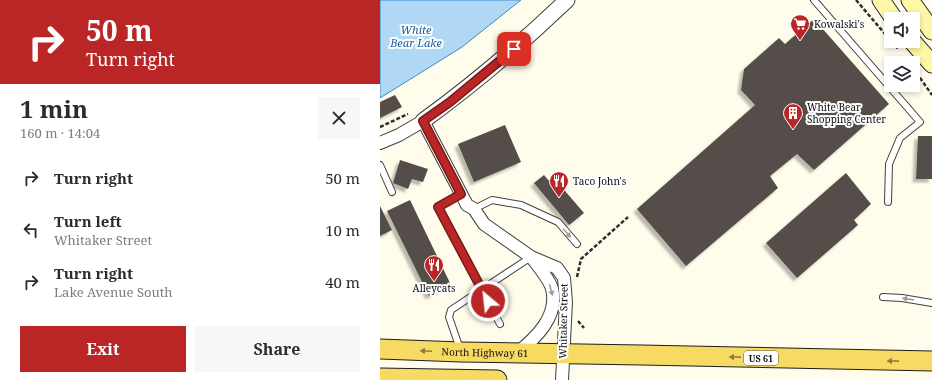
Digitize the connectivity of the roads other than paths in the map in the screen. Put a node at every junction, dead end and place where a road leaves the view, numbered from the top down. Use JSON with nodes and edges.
{"nodes":[{"id":1,"x":567,"y":0,"type":"edge"},
{"id":2,"x":814,"y":0,"type":"edge"},
{"id":3,"x":881,"y":0,"type":"edge"},
{"id":4,"x":910,"y":0,"type":"edge"},
{"id":5,"x":889,"y":12,"type":"edge"},
{"id":6,"x":932,"y":31,"type":"edge"},
{"id":7,"x":918,"y":48,"type":"edge"},
{"id":8,"x":932,"y":64,"type":"edge"},
{"id":9,"x":423,"y":121,"type":"junction"},
{"id":10,"x":380,"y":144,"type":"edge"},
{"id":11,"x":380,"y":165,"type":"edge"},
{"id":12,"x":392,"y":192,"type":"dead end"},
{"id":13,"x":461,"y":194,"type":"junction"},
{"id":14,"x":888,"y":202,"type":"dead end"},
{"id":15,"x":474,"y":209,"type":"junction"},
{"id":16,"x":577,"y":244,"type":"dead end"},
{"id":17,"x":531,"y":257,"type":"junction"},
{"id":18,"x":482,"y":290,"type":"junction"},
{"id":19,"x":883,"y":297,"type":"dead end"},
{"id":20,"x":932,"y":303,"type":"edge"},
{"id":21,"x":500,"y":324,"type":"dead end"},
{"id":22,"x":380,"y":349,"type":"edge"},
{"id":23,"x":461,"y":352,"type":"junction"},
{"id":24,"x":517,"y":353,"type":"junction"},
{"id":25,"x":563,"y":354,"type":"junction"},
{"id":26,"x":932,"y":361,"type":"edge"},
{"id":27,"x":380,"y":378,"type":"edge"},
{"id":28,"x":497,"y":380,"type":"edge"},
{"id":29,"x":562,"y":380,"type":"edge"}],
"edges":[{"from":1,"to":9,"type":"street"},
{"from":2,"to":14,"type":"lane"},
{"from":3,"to":5,"type":"main road"},
{"from":4,"to":6,"type":"main road"},
{"from":7,"to":8,"type":"main road"},
{"from":9,"to":10,"type":"street"},
{"from":9,"to":13,"type":"street","name":"Whitaker Street"},
{"from":11,"to":12,"type":"lane"},
{"from":13,"to":15,"type":"street","name":"Whitaker Street"},
{"from":13,"to":18,"type":"lane"},
{"from":15,"to":16,"type":"lane","one_way":true},
{"from":15,"to":17,"type":"street","name":"Whitaker Street"},
{"from":17,"to":18,"type":"lane"},
{"from":17,"to":24,"type":"street","name":"Whitaker Street","one_way":true},
{"from":17,"to":25,"type":"street","name":"Whitaker Street"},
{"from":18,"to":21,"type":"lane"},
{"from":18,"to":23,"type":"lane"},
{"from":20,"to":19,"type":"lane","one_way":true},
{"from":23,"to":22,"type":"main road","name":"North Highway 61","number":"US 61","one_way":true},
{"from":23,"to":24,"type":"main road","name":"North Highway 61","number":"US 61"},
{"from":24,"to":25,"type":"main road","name":"North Highway 61","number":"US 61"},
{"from":26,"to":25,"type":"main road","name":"North Highway 61","number":"US 61","one_way":true},
{"from":25,"to":29,"type":"street","name":"Whitaker Street"},
{"from":27,"to":28,"type":"main road"}]}
